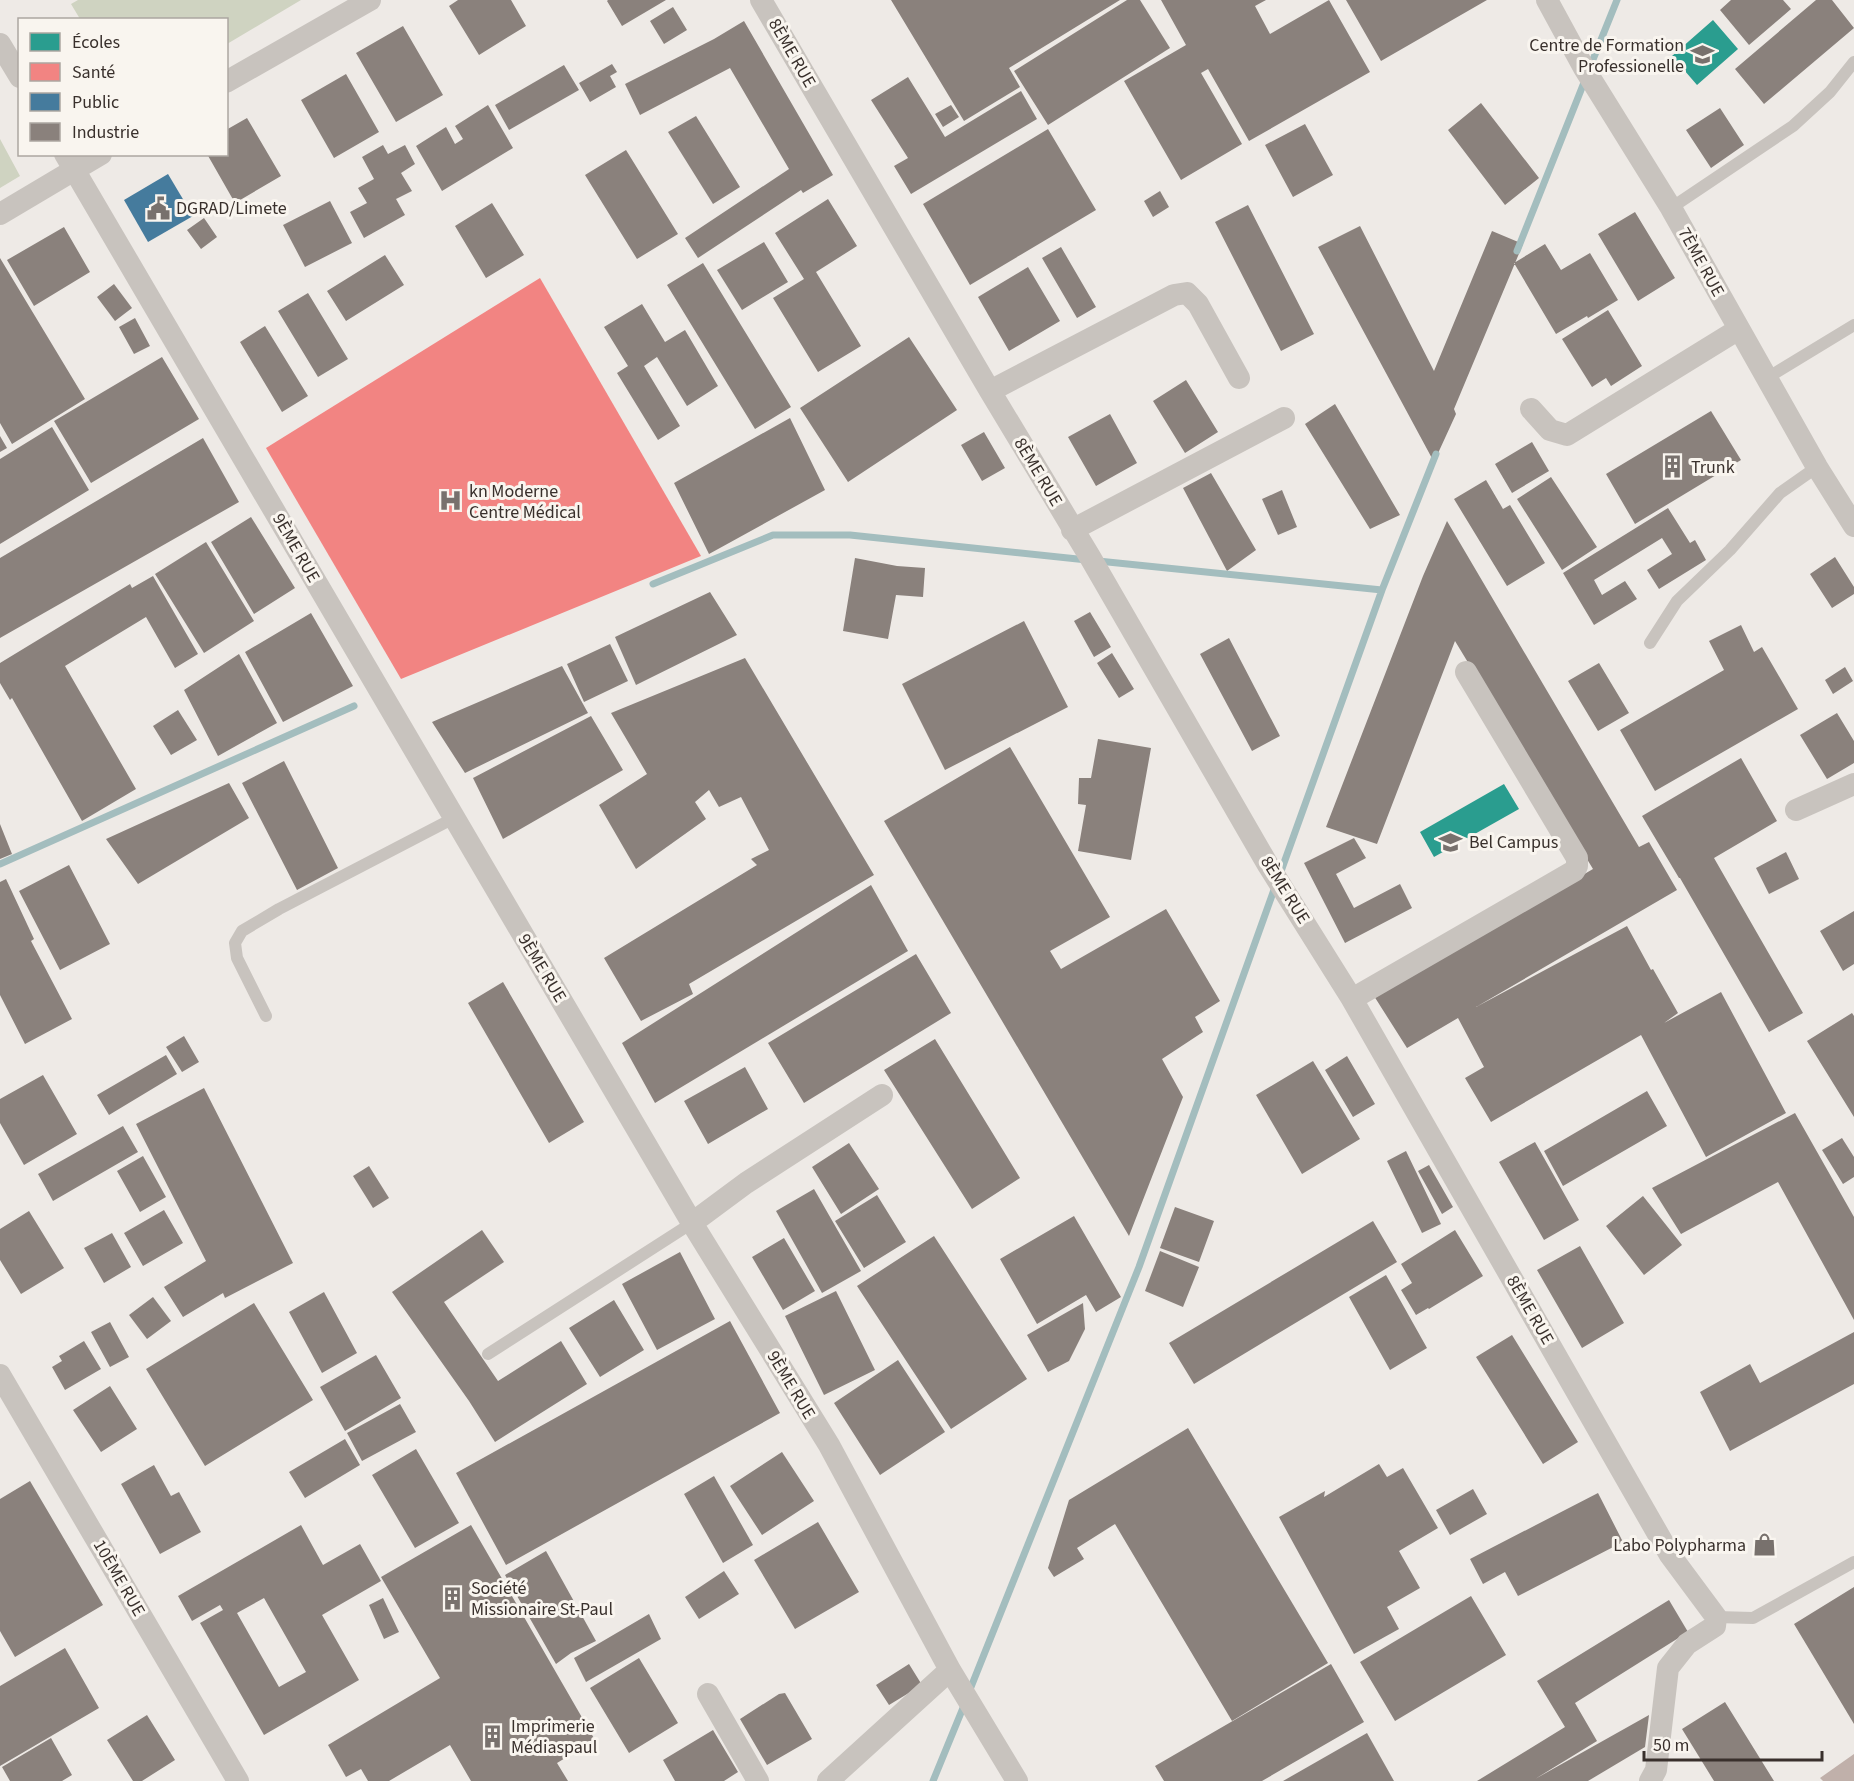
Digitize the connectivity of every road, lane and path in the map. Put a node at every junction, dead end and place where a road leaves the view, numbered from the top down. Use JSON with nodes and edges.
{"nodes":[{"id":1,"x":370,"y":0,"type":"edge"},
{"id":2,"x":761,"y":0,"type":"edge"},
{"id":3,"x":1547,"y":0,"type":"edge"},
{"id":4,"x":0,"y":44,"type":"edge"},
{"id":5,"x":1854,"y":62,"type":"edge"},
{"id":6,"x":18,"y":74,"type":"edge"},
{"id":7,"x":228,"y":81,"type":"edge"},
{"id":8,"x":93,"y":156,"type":"edge"},
{"id":9,"x":70,"y":162,"type":"edge"},
{"id":10,"x":1671,"y":208,"type":"junction"},
{"id":11,"x":0,"y":214,"type":"edge"},
{"id":12,"x":1854,"y":325,"type":"edge"},
{"id":13,"x":1739,"y":329,"type":"junction"},
{"id":14,"x":1239,"y":378,"type":"dead end"},
{"id":15,"x":1767,"y":378,"type":"junction"},
{"id":16,"x":990,"y":391,"type":"junction"},
{"id":17,"x":1531,"y":409,"type":"dead end"},
{"id":18,"x":1284,"y":418,"type":"dead end"},
{"id":19,"x":1817,"y":467,"type":"junction"},
{"id":20,"x":1854,"y":526,"type":"edge"},
{"id":21,"x":1072,"y":530,"type":"junction"},
{"id":22,"x":1650,"y":643,"type":"dead end"},
{"id":23,"x":1466,"y":672,"type":"dead end"},
{"id":24,"x":1854,"y":784,"type":"edge"},
{"id":25,"x":1796,"y":810,"type":"dead end"},
{"id":26,"x":454,"y":818,"type":"junction"},
{"id":27,"x":1352,"y":999,"type":"junction"},
{"id":28,"x":266,"y":1016,"type":"dead end"},
{"id":29,"x":882,"y":1095,"type":"dead end"},
{"id":30,"x":692,"y":1223,"type":"junction"},
{"id":31,"x":488,"y":1354,"type":"dead end"},
{"id":32,"x":0,"y":1375,"type":"edge"},
{"id":33,"x":1854,"y":1562,"type":"edge"},
{"id":34,"x":1716,"y":1617,"type":"junction"},
{"id":35,"x":950,"y":1670,"type":"junction"},
{"id":36,"x":708,"y":1694,"type":"dead end"},
{"id":37,"x":238,"y":1781,"type":"edge"},
{"id":38,"x":758,"y":1781,"type":"edge"},
{"id":39,"x":828,"y":1781,"type":"edge"},
{"id":40,"x":1017,"y":1781,"type":"edge"},
{"id":41,"x":1650,"y":1781,"type":"edge"}],
"edges":[{"from":1,"to":7,"type":"street"},
{"from":2,"to":16,"type":"street","name":"8ÈME RUE"},
{"from":3,"to":10,"type":"street","name":"7ÈME RUE"},
{"from":4,"to":6,"type":"street"},
{"from":5,"to":10,"type":"lane"},
{"from":8,"to":9,"type":"street"},
{"from":9,"to":11,"type":"street"},
{"from":9,"to":26,"type":"street","name":"9ÈME RUE"},
{"from":10,"to":13,"type":"street","name":"7ÈME RUE"},
{"from":12,"to":15,"type":"lane"},
{"from":13,"to":15,"type":"street","name":"7ÈME RUE"},
{"from":13,"to":17,"type":"street"},
{"from":14,"to":16,"type":"street"},
{"from":15,"to":19,"type":"street","name":"7ÈME RUE"},
{"from":16,"to":21,"type":"street","name":"8ÈME RUE"},
{"from":18,"to":21,"type":"street"},
{"from":19,"to":20,"type":"street","name":"7ÈME RUE"},
{"from":19,"to":22,"type":"lane"},
{"from":21,"to":27,"type":"street","name":"8ÈME RUE"},
{"from":23,"to":27,"type":"street"},
{"from":24,"to":25,"type":"street"},
{"from":26,"to":28,"type":"lane"},
{"from":26,"to":30,"type":"street","name":"9ÈME RUE"},
{"from":27,"to":34,"type":"street","name":"8ÈME RUE"},
{"from":29,"to":30,"type":"street"},
{"from":30,"to":31,"type":"lane"},
{"from":30,"to":35,"type":"street","name":"9ÈME RUE"},
{"from":32,"to":37,"type":"street","name":"10ÈME RUE"},
{"from":33,"to":34,"type":"lane"},
{"from":34,"to":41,"type":"street"},
{"from":35,"to":39,"type":"street"},
{"from":35,"to":40,"type":"street","name":"9ÈME RUE"},
{"from":36,"to":38,"type":"street"}]}
